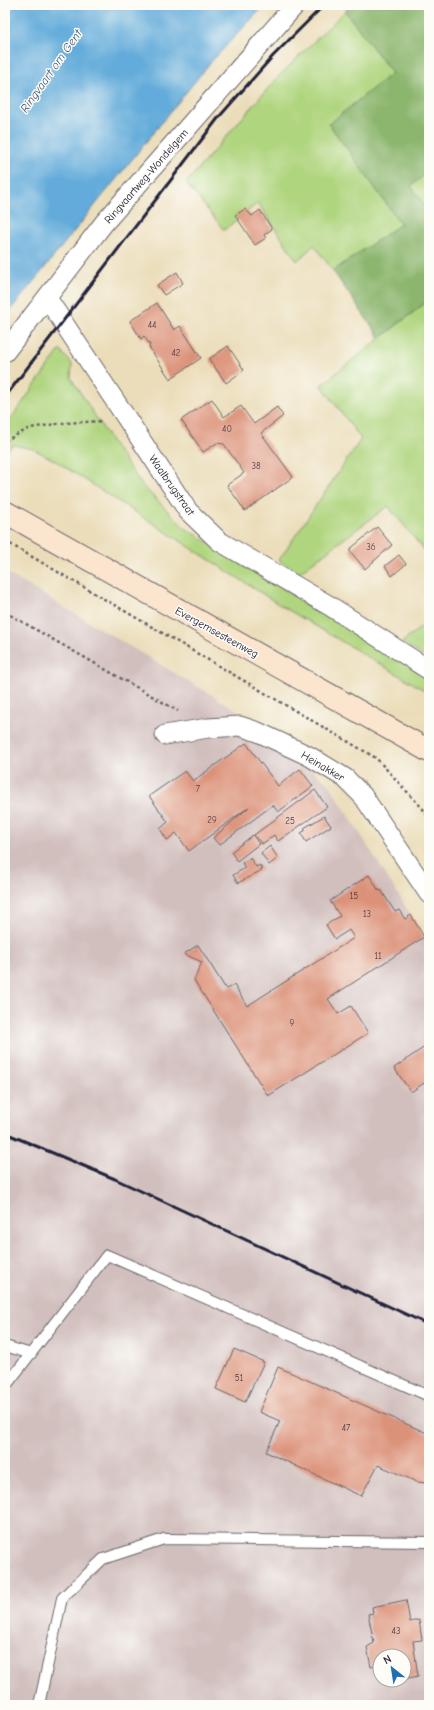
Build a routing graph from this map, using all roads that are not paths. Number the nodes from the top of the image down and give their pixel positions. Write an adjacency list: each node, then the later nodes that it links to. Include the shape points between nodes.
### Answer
1 (295, 5): 2 (street, Ringvaartweg-Wondelgem, via 104,224)
2 (47, 298): 3 (street, Ringvaartweg-Wondelgem); 5 (street, Waalbrugstraat, via 188,511 219,540 330,606)
3 (5, 352)
4 (5, 512): 7 (main road, Evergemsesteenweg)
5 (429, 670)
6 (165, 735): 8 (street, Heinakker, via 240,726 310,756 345,778 363,796)
7 (429, 751)
8 (429, 894)
9 (5, 1346): 10 (lane)
10 (30, 1354): 11 (lane); 12 (lane, via 107,1255)
11 (5, 1387)
12 (429, 1396)
13 (429, 1542): 14 (lane, via 164,1539 103,1559 62,1598)
14 (39, 1705)

